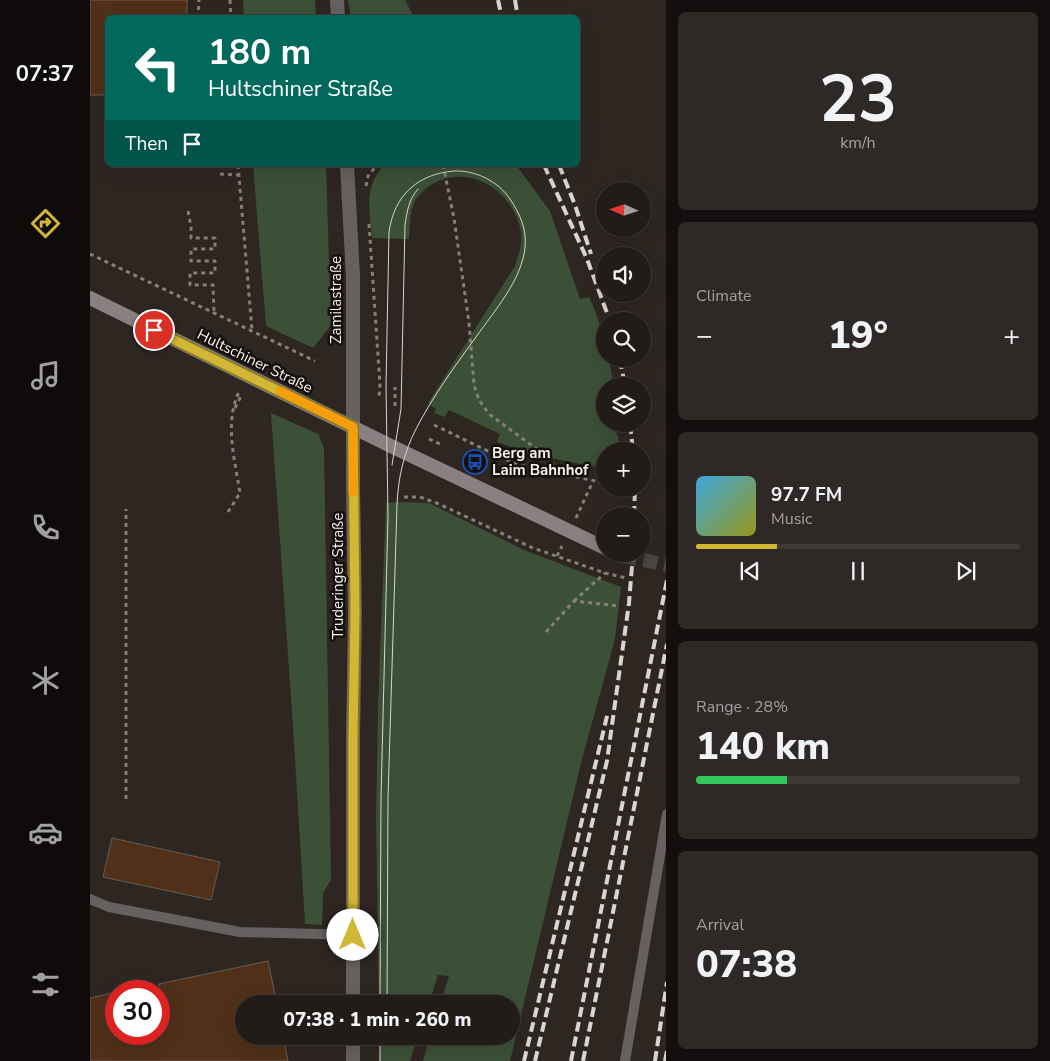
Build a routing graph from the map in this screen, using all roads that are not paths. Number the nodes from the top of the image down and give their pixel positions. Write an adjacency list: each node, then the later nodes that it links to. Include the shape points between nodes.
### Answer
1 (337, 0): 2 (street)
2 (338, 15)
3 (350, 167): 5 (street, Zamilastraße)
4 (90, 298): 5 (main road, Hultschiner Straße)
5 (353, 427): 6 (main road); 9 (street, Truderinger Straße)
6 (596, 544)
7 (666, 814): 13 (lane)
8 (90, 899): 9 (lane, via 109,907 240,932)
9 (353, 935): 10 (street, Truderinger Straße)
10 (353, 995)
11 (353, 1045): 12 (street)
12 (353, 1061)
13 (624, 1061)

